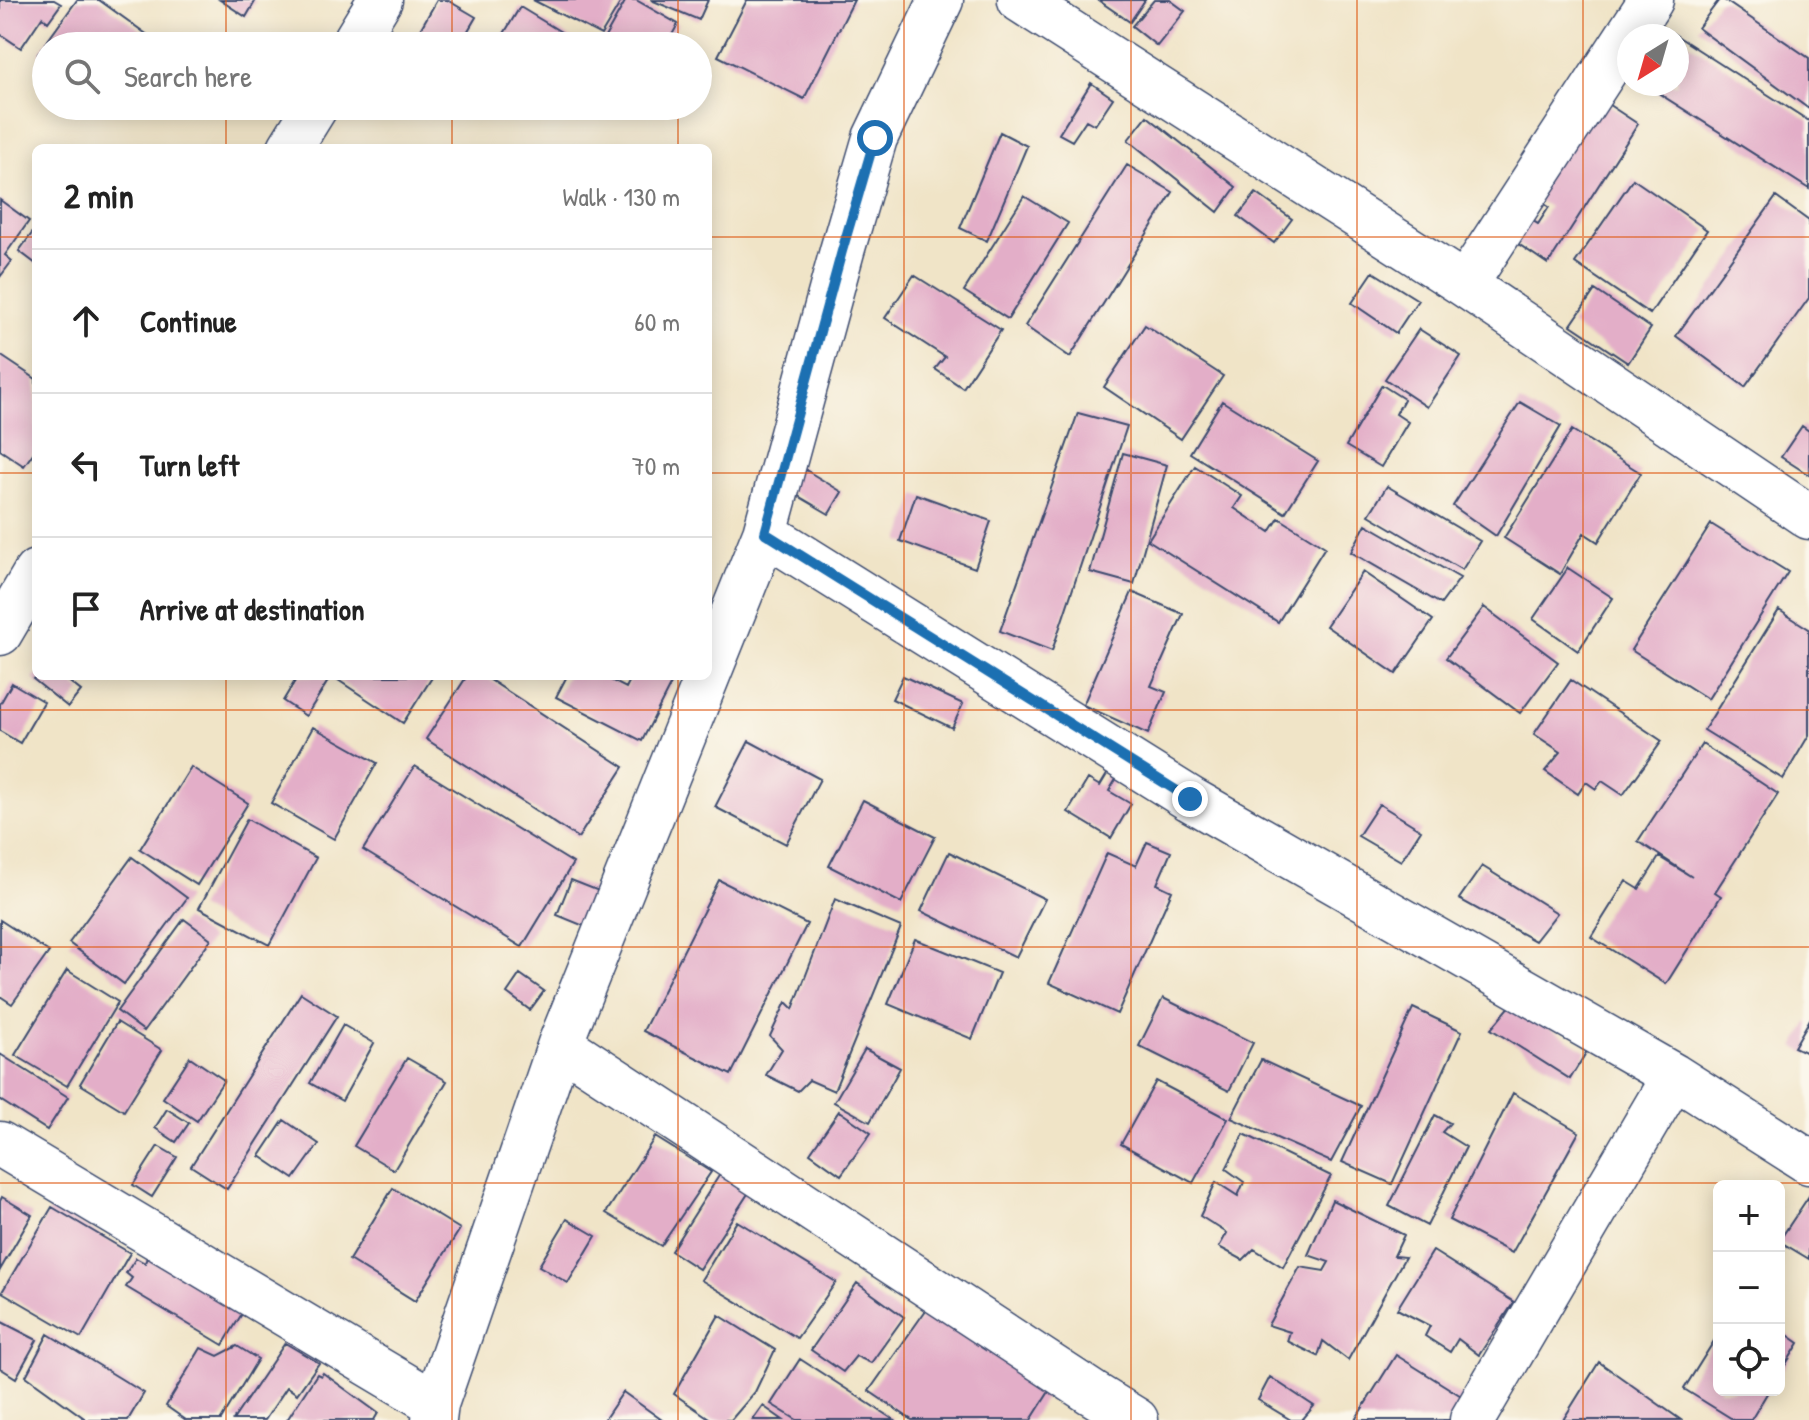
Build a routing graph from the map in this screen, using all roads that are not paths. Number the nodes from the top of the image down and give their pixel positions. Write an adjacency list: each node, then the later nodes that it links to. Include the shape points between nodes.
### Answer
1 (380, 0): 5 (street)
2 (941, 0): 10 (street, via 875,138)
3 (1020, 0): 8 (street)
4 (1651, 0): 8 (street)
5 (361, 32)
6 (307, 120): 7 (street)
7 (292, 144)
8 (1465, 285): 9 (street)
9 (1809, 517)
10 (765, 533): 13 (street); 16 (street, via 1190,799)
11 (32, 579): 12 (street)
12 (0, 633)
13 (712, 665)
14 (706, 680): 15 (street)
15 (560, 1044): 19 (street); 20 (street)
16 (1674, 1076): 18 (street); 22 (street)
17 (0, 1144): 20 (street)
18 (1809, 1162)
19 (1083, 1407): 21 (street)
20 (435, 1412)
21 (1136, 1420)
22 (1472, 1420)

